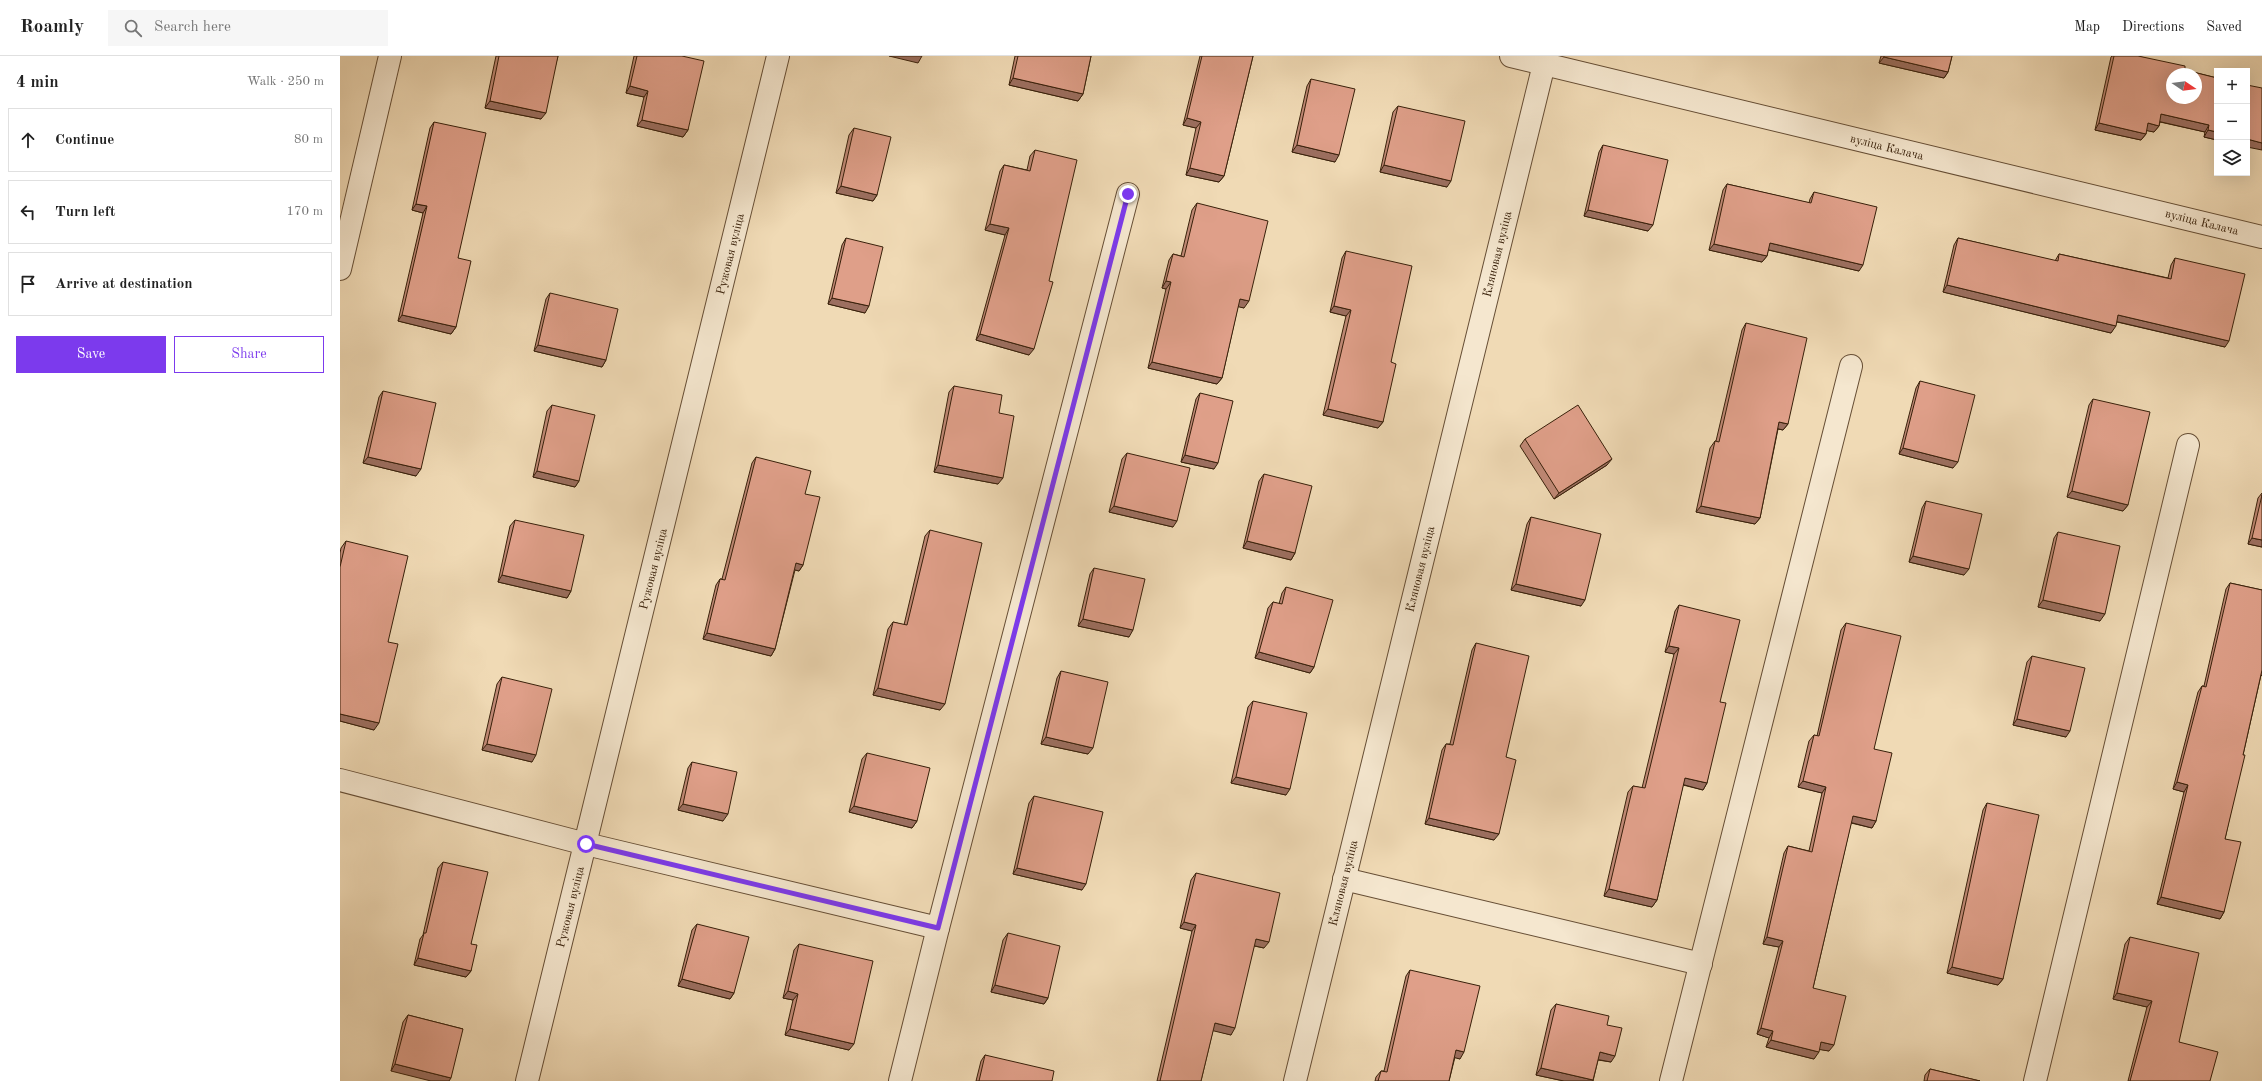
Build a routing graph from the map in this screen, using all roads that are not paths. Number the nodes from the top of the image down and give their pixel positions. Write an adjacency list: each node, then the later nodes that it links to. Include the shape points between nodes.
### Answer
1 (390, 56): 7 (street)
2 (778, 56): 11 (street, Ружовая вуліца)
3 (1511, 56): 4 (street, вуліца Калача)
4 (1545, 60): 6 (street, вуліца Калача); 12 (street, Кляновая вуліца)
5 (1128, 194): 13 (street)
6 (2262, 237)
7 (340, 269)
8 (1851, 366): 14 (street)
9 (2188, 445): 19 (street)
10 (340, 780): 11 (street)
11 (586, 844): 13 (street); 15 (street, Ружовая вуліца)
12 (1344, 879): 14 (street); 17 (street, Кляновая вуліца)
13 (938, 928): 16 (street)
14 (1701, 964): 18 (street)
15 (527, 1081)
16 (900, 1081)
17 (1295, 1081)
18 (1671, 1081)
19 (2035, 1081)

